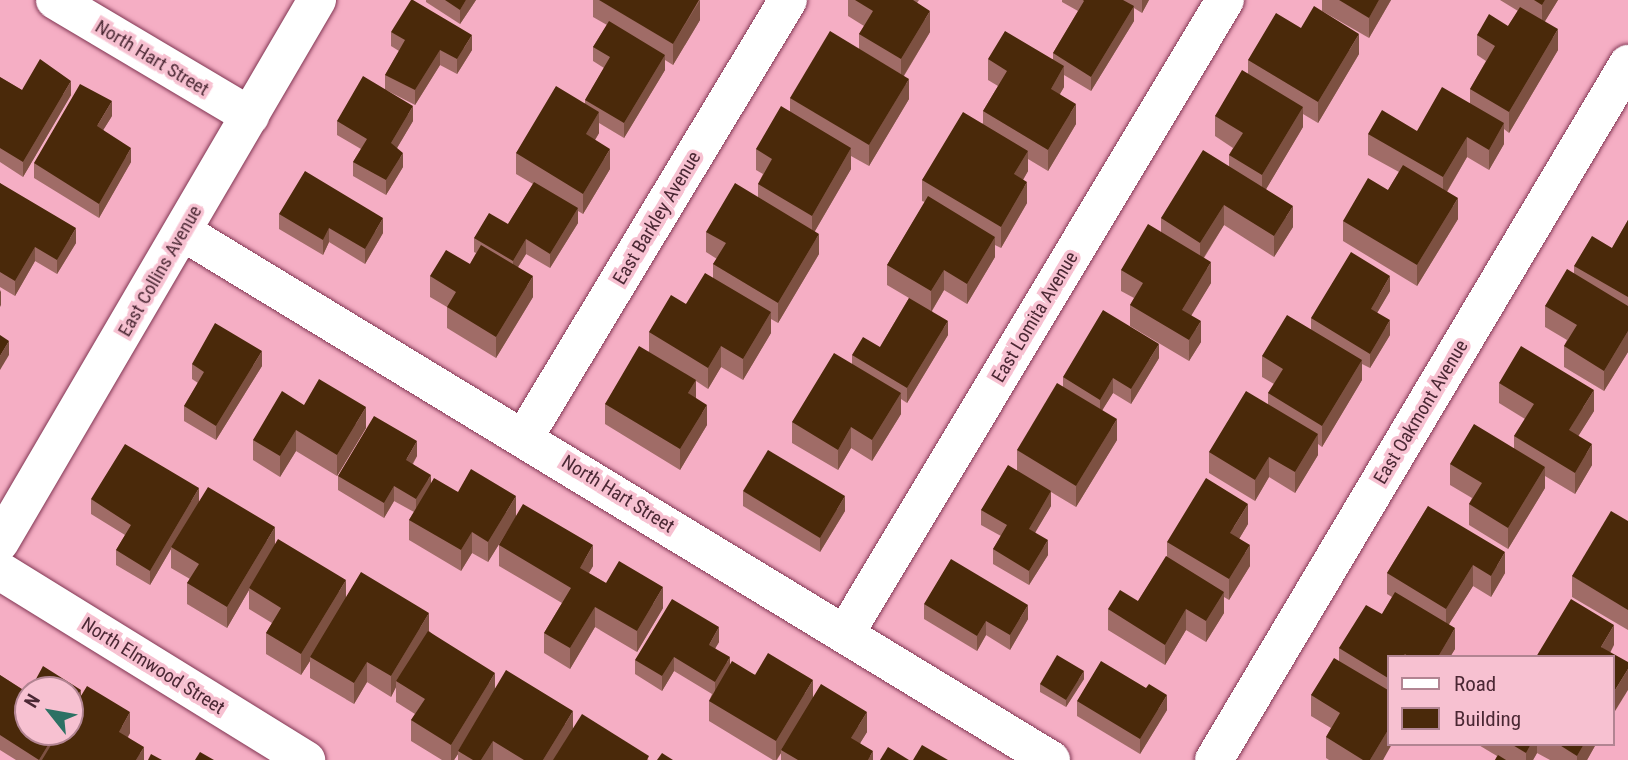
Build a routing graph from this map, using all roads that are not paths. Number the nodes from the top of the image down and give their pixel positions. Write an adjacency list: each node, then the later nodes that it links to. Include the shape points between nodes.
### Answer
1 (55, 0): 6 (street, North Hart Street)
2 (317, 0): 6 (street, East Collins Avenue)
3 (788, 0): 8 (street, East Barkley Avenue)
4 (1225, 0): 11 (street, East Lomita Avenue)
5 (1628, 64): 14 (street, East Oakmont Avenue)
6 (250, 116): 7 (street, East Collins Avenue)
7 (183, 232): 8 (street, North Hart Street); 9 (street, East Collins Avenue)
8 (525, 436): 11 (street, North Hart Street)
9 (0, 542)
10 (0, 571): 12 (street, North Elmwood Street)
11 (845, 634): 13 (street, North Hart Street)
12 (306, 760)
13 (1051, 760)
14 (1214, 760)

